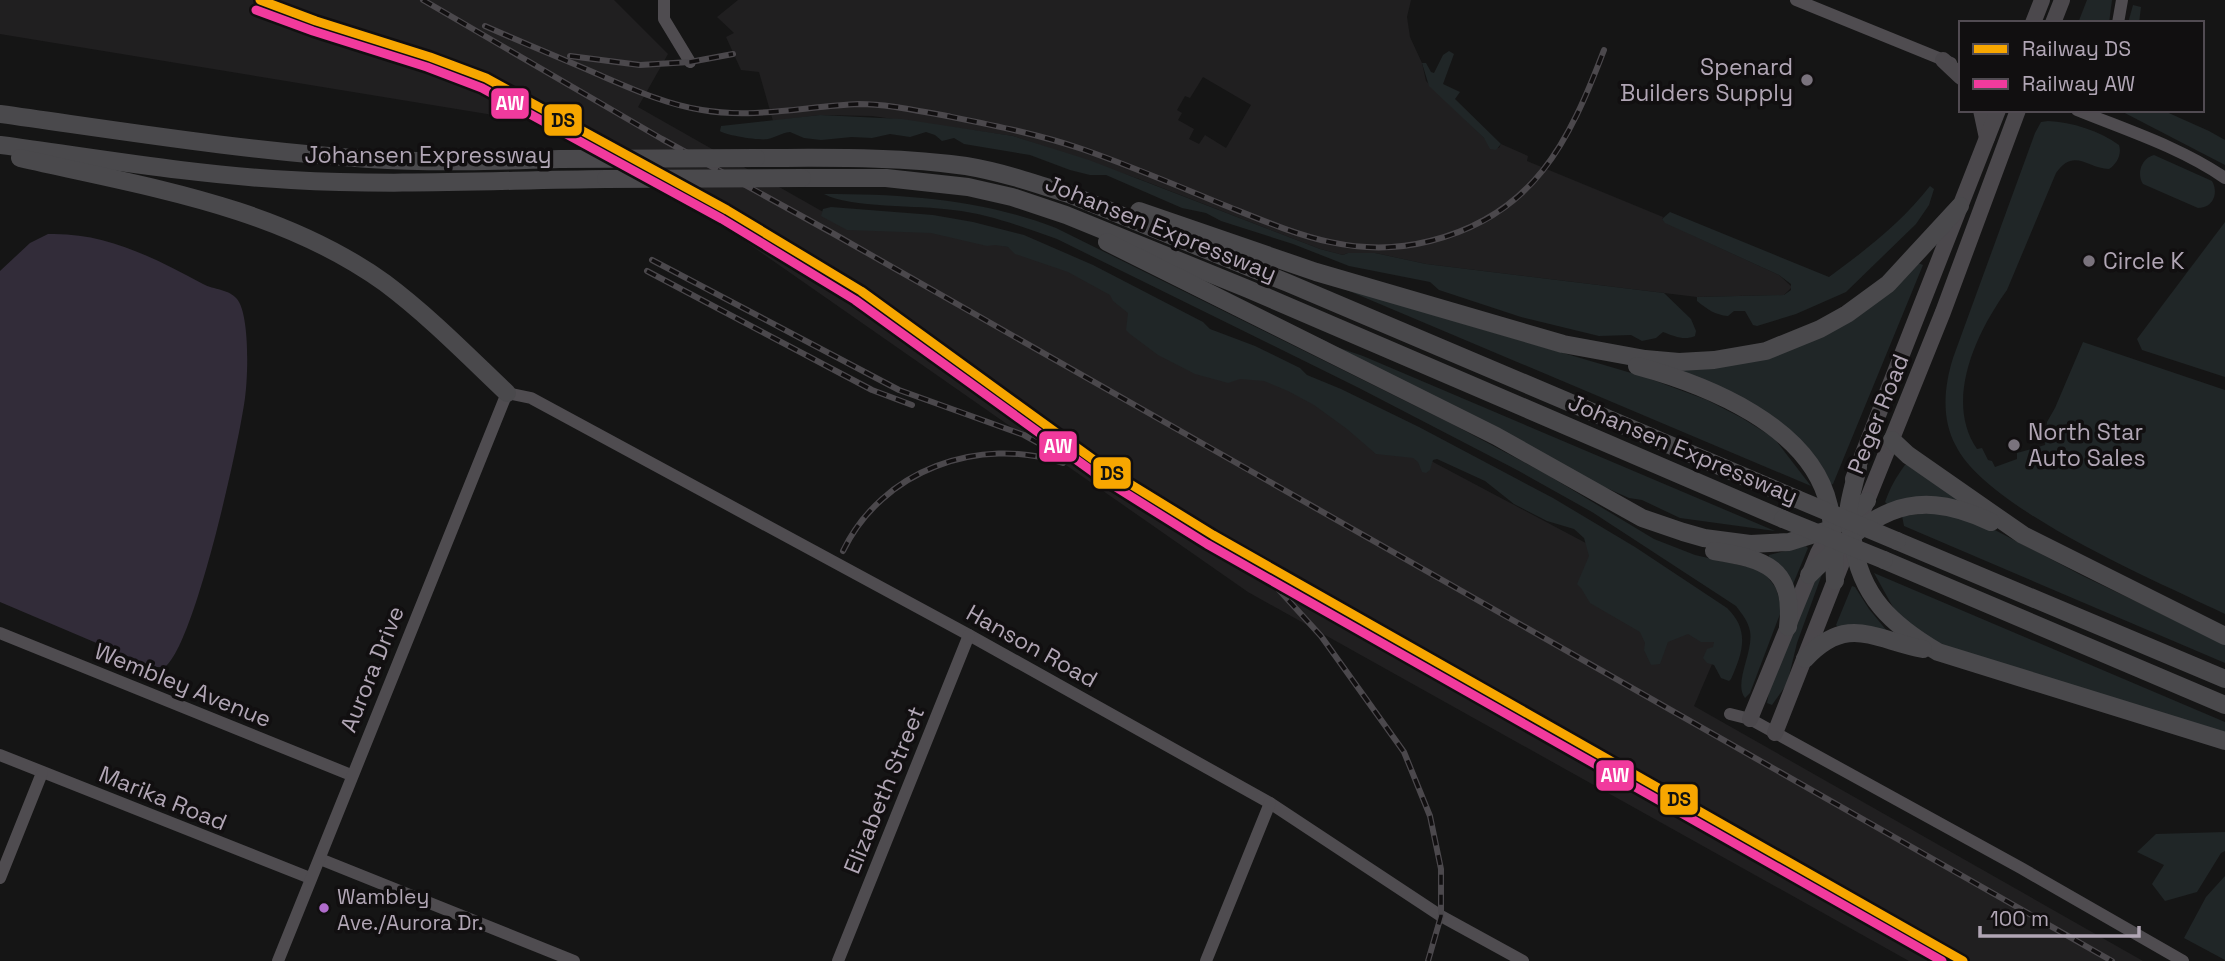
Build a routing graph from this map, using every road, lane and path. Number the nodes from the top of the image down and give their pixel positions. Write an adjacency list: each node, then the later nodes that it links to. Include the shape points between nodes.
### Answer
1 (664, 0): 10 (street, via 664,19)
2 (1796, 0): 9 (street)
3 (2042, 0): 6 (main road)
4 (2062, 0): 7 (main road)
5 (2122, 0): 8 (street)
6 (2033, 21)
7 (2054, 21)
8 (2118, 21)
9 (1943, 60): 11 (main road); 12 (main road)
10 (690, 62)
11 (1959, 64)
12 (1959, 75)
13 (1982, 112): 18 (main road)
14 (1997, 112): 18 (main road, Peger Road)
15 (2017, 112): 27 (main road, Peger Road)
16 (0, 114): 22 (highway, Johansen Expressway, bridge, via 258,149 413,161 855,158 933,162 998,173)
17 (2099, 114): 21 (street)
18 (1987, 138): 24 (main road, Peger Road)
19 (0, 145): 23 (highway, Johansen Expressway, bridge, via 293,180 887,178)
20 (0, 153): 26 (highway, via 215,203 324,246 384,283 427,317)
21 (2225, 178)
22 (1071, 195): 25 (highway, via 1141,211 1315,272); 44 (highway, Johansen Expressway, bridge)
23 (1013, 197): 31 (highway, via 1496,436); 45 (highway, Johansen Expressway, bridge, via 1108,230)
24 (1960, 206): 25 (highway, via 1909,263 1864,302 1820,329 1766,351 1679,362); 28 (main road, Peger Road)
25 (1563, 344): 32 (highway, via 1697,386 1768,423 1810,466 1828,505)
26 (508, 393): 40 (street, Hanson Road, via 531,398); 52 (street, Aurora Drive)
27 (1892, 440): 29 (main road, Peger Road); 33 (highway)
28 (1858, 467): 30 (highway); 32 (main road, Peger Road)
29 (1867, 501): 30 (highway); 34 (main road, Peger Road)
30 (1848, 516): 32 (highway); 34 (highway)
31 (1642, 518): 32 (highway, via 1704,538 1750,544 1789,542); 38 (highway, via 1677,541 1756,559 1773,569 1790,608)
32 (1831, 528): 35 (highway); 36 (main road, Peger Road)
33 (2023, 535): 34 (highway, via 1957,508 1918,505 1885,513); 41 (highway)
34 (1852, 537): 35 (highway); 37 (main road, Peger Road); 42 (highway, via 1860,573 1883,611 1912,637)
35 (1833, 551): 36 (highway); 37 (highway)
36 (1809, 575): 38 (main road, Peger Road)
37 (1835, 582): 43 (main road, Peger Road)
38 (1788, 627): 47 (main road, Peger Road)
39 (0, 633): 52 (street, Wembley Avenue)
40 (969, 635): 53 (street, Hanson Road); 59 (street, Elizabeth Street)
41 (2225, 636)
42 (1938, 652): 43 (highway, via 1846,632 1828,638); 49 (highway)
43 (1805, 659): 48 (main road, Peger Road)
44 (2225, 679)
45 (2225, 705)
46 (1730, 714): 47 (street)
47 (1750, 719): 48 (street)
48 (1775, 733): 62 (street)
49 (2225, 741)
50 (0, 755): 51 (street, Marika Road)
51 (42, 773): 55 (street); 56 (street, Marika Road)
52 (351, 775): 54 (street, Aurora Drive)
53 (1270, 803): 60 (street); 61 (street, Hanson Road, via 1441,916)
54 (320, 859): 56 (street, Aurora Drive); 58 (street)
55 (0, 878)
56 (310, 878): 57 (street, Aurora Drive)
57 (278, 961)
58 (574, 961)
59 (838, 961)
60 (1206, 961)
61 (1523, 961)
62 (2183, 961)

